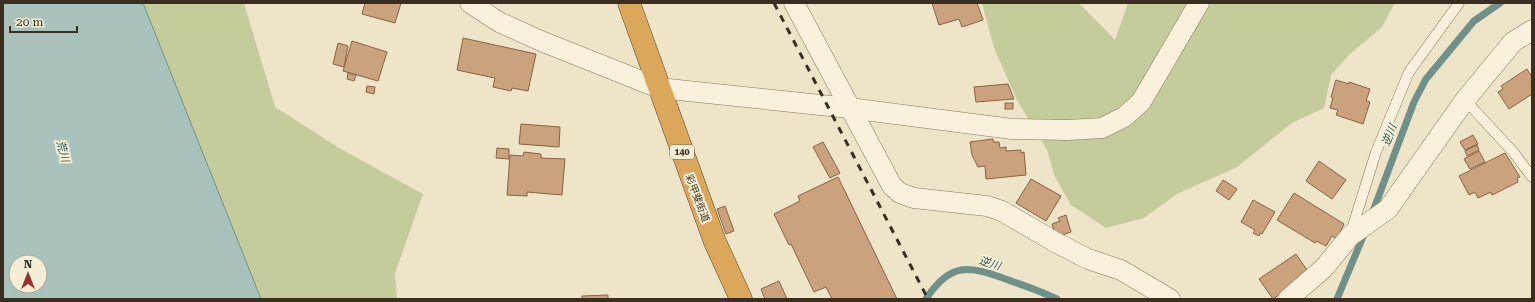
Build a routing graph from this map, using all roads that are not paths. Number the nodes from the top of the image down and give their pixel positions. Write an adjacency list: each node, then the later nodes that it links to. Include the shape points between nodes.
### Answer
1 (470, 3): 7 (street, via 513,29)
2 (629, 3): 7 (highway, 彩甲斐街道 / 140)
3 (794, 3): 9 (street)
4 (1199, 3): 9 (street, via 1140,102 1124,117 1102,128 1012,129)
5 (1460, 3): 11 (lane, via 1410,72 1376,152)
6 (1532, 30): 8 (street, via 1513,42)
7 (659, 88): 9 (street); 12 (highway, 彩甲斐街道 / 140, via 715,242)
8 (1466, 100): 10 (lane); 11 (street, via 1388,209)
9 (849, 108): 13 (street, via 892,186 900,193 914,198 987,206 1002,211 1088,259 1121,270)
10 (1532, 177)
11 (1350, 236): 14 (street, via 1324,268)
12 (741, 299)
13 (1170, 299)
14 (1288, 299)

